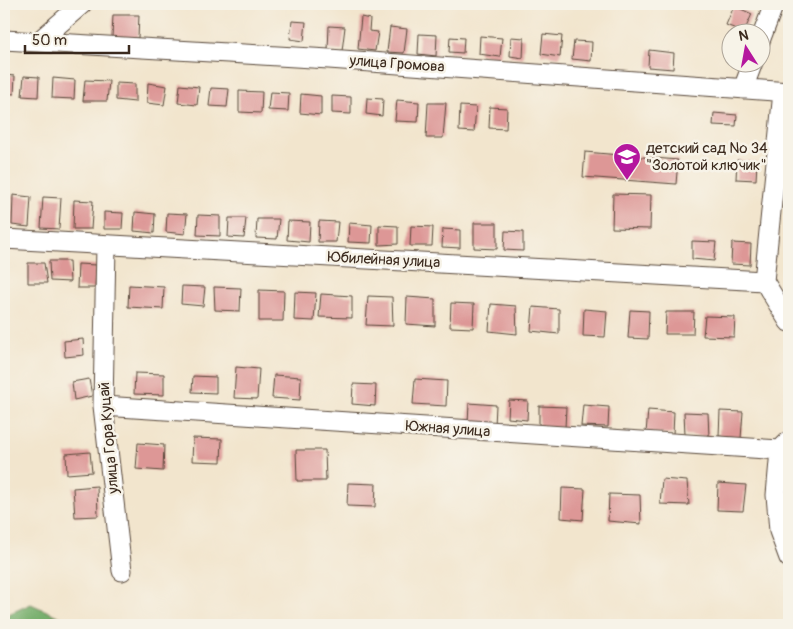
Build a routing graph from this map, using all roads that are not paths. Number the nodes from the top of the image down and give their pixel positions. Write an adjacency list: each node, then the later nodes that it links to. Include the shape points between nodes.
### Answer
1 (82, 4): 5 (street)
2 (774, 4): 3 (street)
3 (767, 22)
4 (4, 40): 5 (street, улица Громова)
5 (38, 42): 7 (street, улица Громова)
6 (749, 72): 7 (street)
7 (743, 89): 8 (street, улица Громова)
8 (786, 92): 11 (street)
9 (4, 240): 10 (street, Юбилейная улица)
10 (106, 245): 11 (street, Юбилейная улица); 13 (street, улица Гора Куцай)
11 (764, 281): 12 (street)
12 (789, 322)
13 (103, 406): 14 (street, Южная улица); 16 (street, улица Гора Куцай)
14 (784, 445): 15 (street, via 776,504 779,531)
15 (789, 558)
16 (122, 571)

